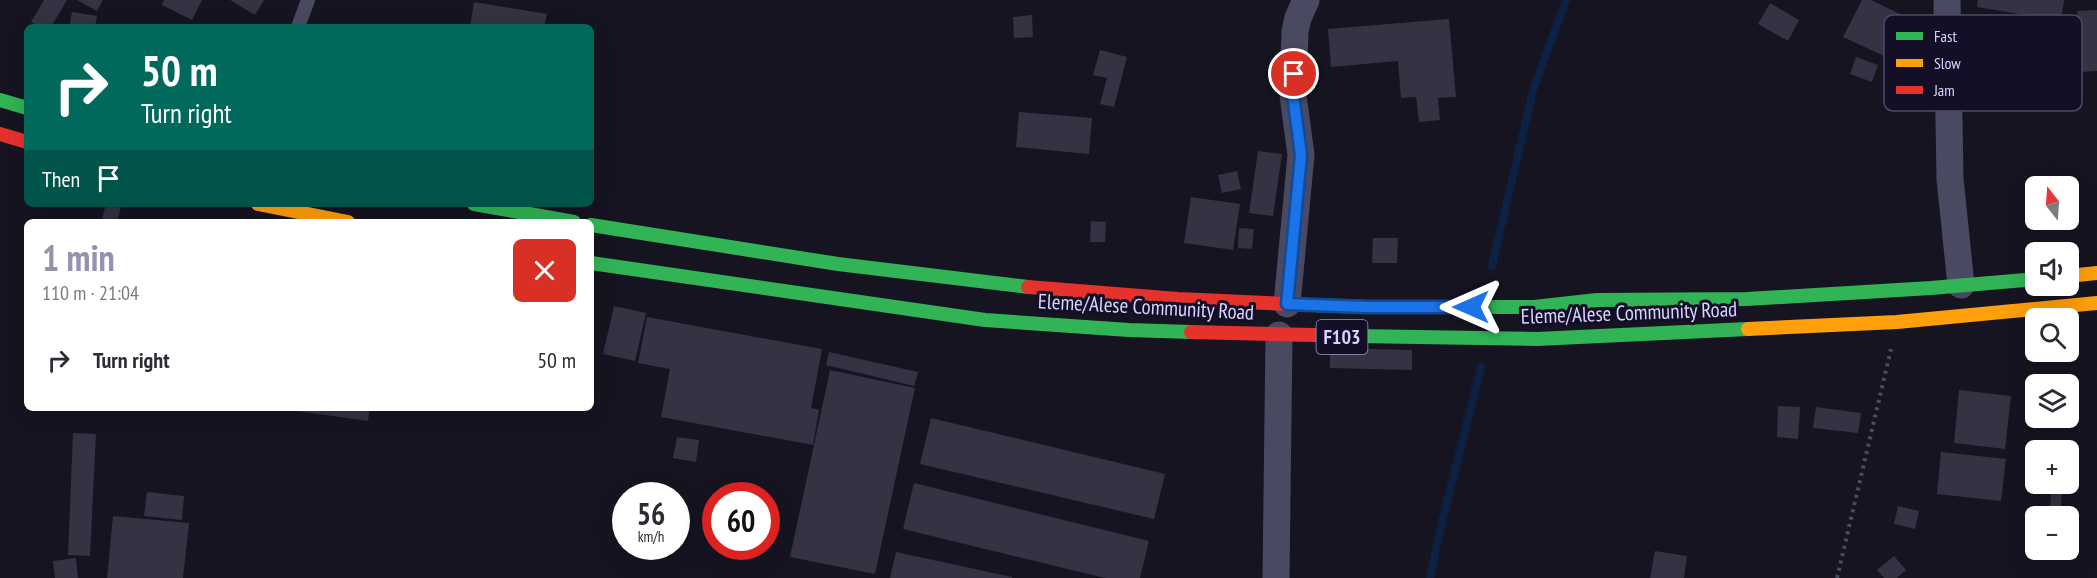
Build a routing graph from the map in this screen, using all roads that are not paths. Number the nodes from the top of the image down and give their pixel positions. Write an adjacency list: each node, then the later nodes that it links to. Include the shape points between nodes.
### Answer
1 (308, 0): 5 (lane)
2 (1306, 0): 22 (street, via 1295,31 1293,95 1301,155)
3 (1947, 0): 4 (street)
4 (1947, 15)
5 (299, 24)
6 (0, 100): 7 (main road)
7 (24, 107)
8 (1949, 111): 20 (street, via 1950,179)
9 (0, 134): 10 (main road)
10 (24, 141)
11 (273, 207): 13 (main road)
12 (491, 207): 14 (main road)
13 (333, 219)
14 (557, 219)
15 (594, 225): 22 (main road, Eleme/Alese Community Road / F103, via 1000,285)
16 (594, 263): 23 (main road, Eleme/Alese Community Road / F103, via 985,320)
17 (2097, 273): 18 (main road)
18 (2079, 275)
19 (2025, 280): 20 (main road, Eleme/Alese Community Road / F103)
20 (1961, 285): 22 (main road, Eleme/Alese Community Road / F103, via 1747,299 1597,300 1534,307)
21 (2097, 303): 23 (main road, Eleme/Alese Community Road / F103, via 1897,322 1537,339)
22 (1287, 304)
23 (1279, 335): 24 (street)
24 (1276, 578)

